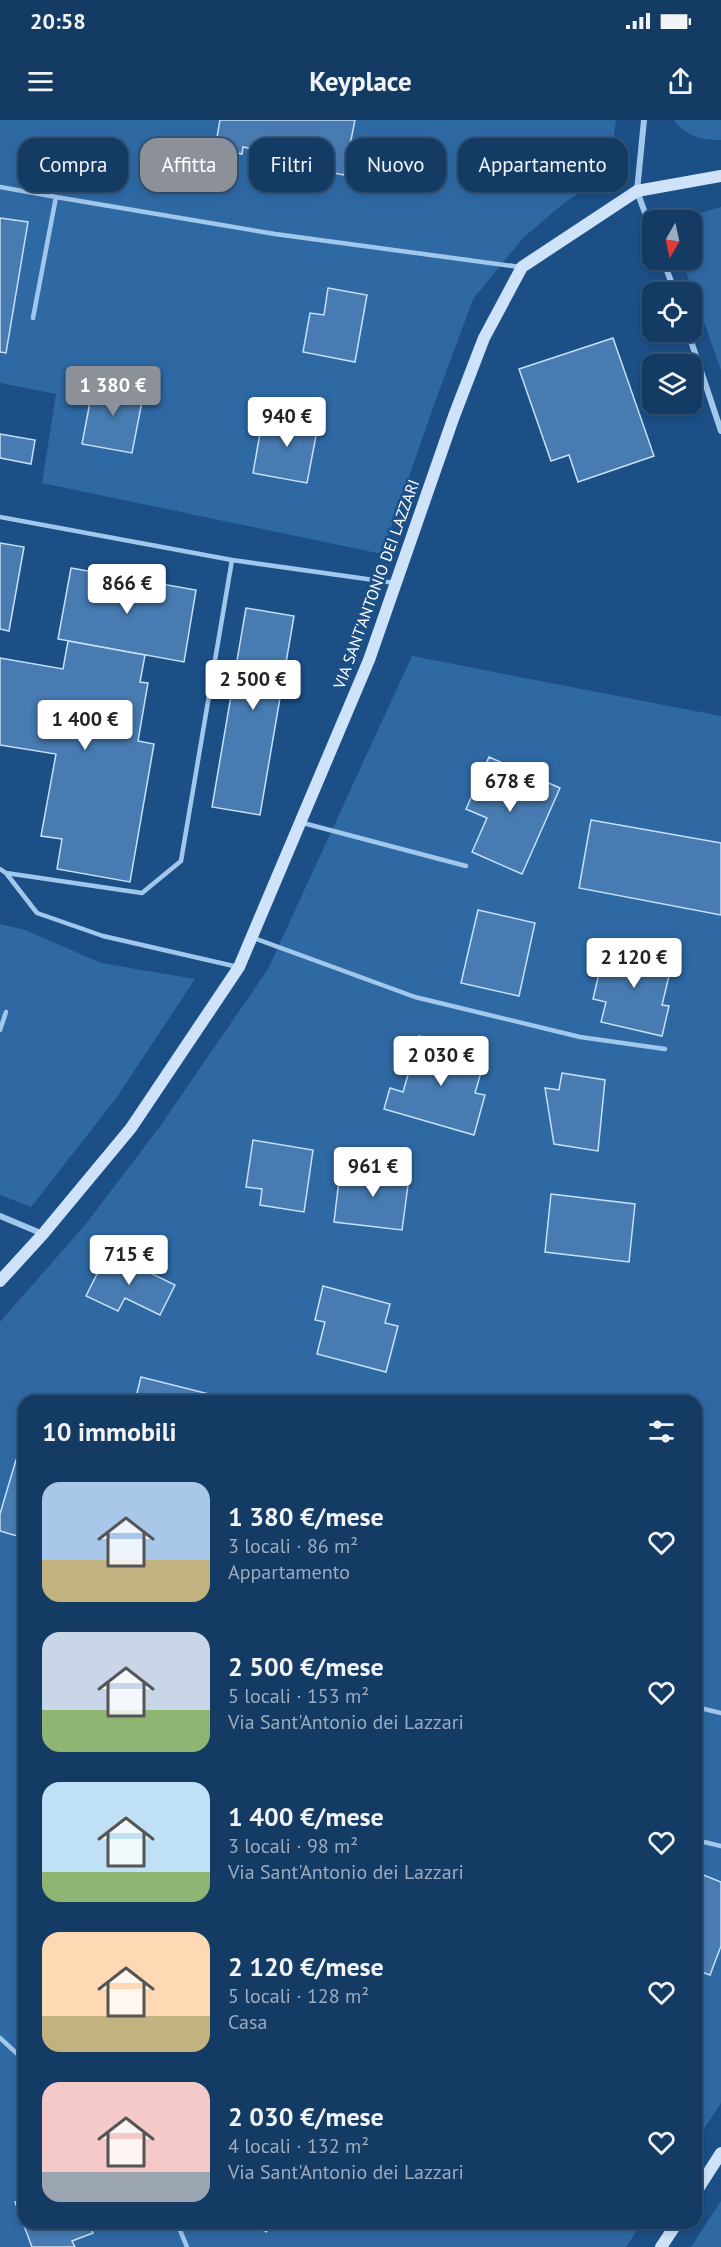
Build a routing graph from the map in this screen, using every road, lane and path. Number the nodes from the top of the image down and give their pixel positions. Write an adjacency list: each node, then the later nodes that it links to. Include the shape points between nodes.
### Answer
1 (644, 120): 4 (street)
2 (721, 176): 4 (street, VIA SANT'ANTONIO DEI LAZZARI)
3 (0, 187): 5 (lane)
4 (637, 191): 6 (street); 7 (street, VIA SANT'ANTONIO DEI LAZZARI)
5 (56, 197): 7 (lane, via 275,234); 8 (lane)
6 (644, 210)
7 (522, 267): 13 (street, VIA SANT'ANTONIO DEI LAZZARI, via 484,338)
8 (33, 318)
9 (691, 342): 10 (street)
10 (721, 431)
11 (0, 517): 12 (lane)
12 (232, 560): 13 (lane); 17 (lane, via 181,861 142,893)
13 (395, 584): 14 (street, VIA SANT'ANTONIO DEI LAZZARI, via 369,660)
14 (300, 823): 15 (lane); 18 (street, VIA SANT'ANTONIO DEI LAZZARI)
15 (466, 866)
16 (0, 869): 17 (lane)
17 (6, 873): 19 (lane, via 37,913 103,936)
18 (252, 937): 19 (street, VIA SANT'ANTONIO DEI LAZZARI); 22 (lane, via 415,998 580,1037)
19 (239, 967): 24 (street, VIA SANT'ANTONIO DEI LAZZARI, via 131,1128)
20 (6, 1012): 21 (lane)
21 (0, 1030)
22 (665, 1049)
23 (0, 1216): 24 (street)
24 (43, 1234): 25 (street, VIA SANT'ANTONIO DEI LAZZARI)
25 (0, 1281)
26 (702, 1708): 27 (lane)
27 (721, 1713)
28 (702, 1841): 29 (lane)
29 (721, 1846)
30 (0, 2037): 31 (lane)
31 (18, 2054)
32 (721, 2153): 34 (street)
33 (702, 2170): 34 (lane)
34 (708, 2173): 35 (street)
35 (702, 2182)
36 (180, 2229): 38 (lane)
37 (673, 2229): 39 (street)
38 (187, 2247)
39 (662, 2247)

